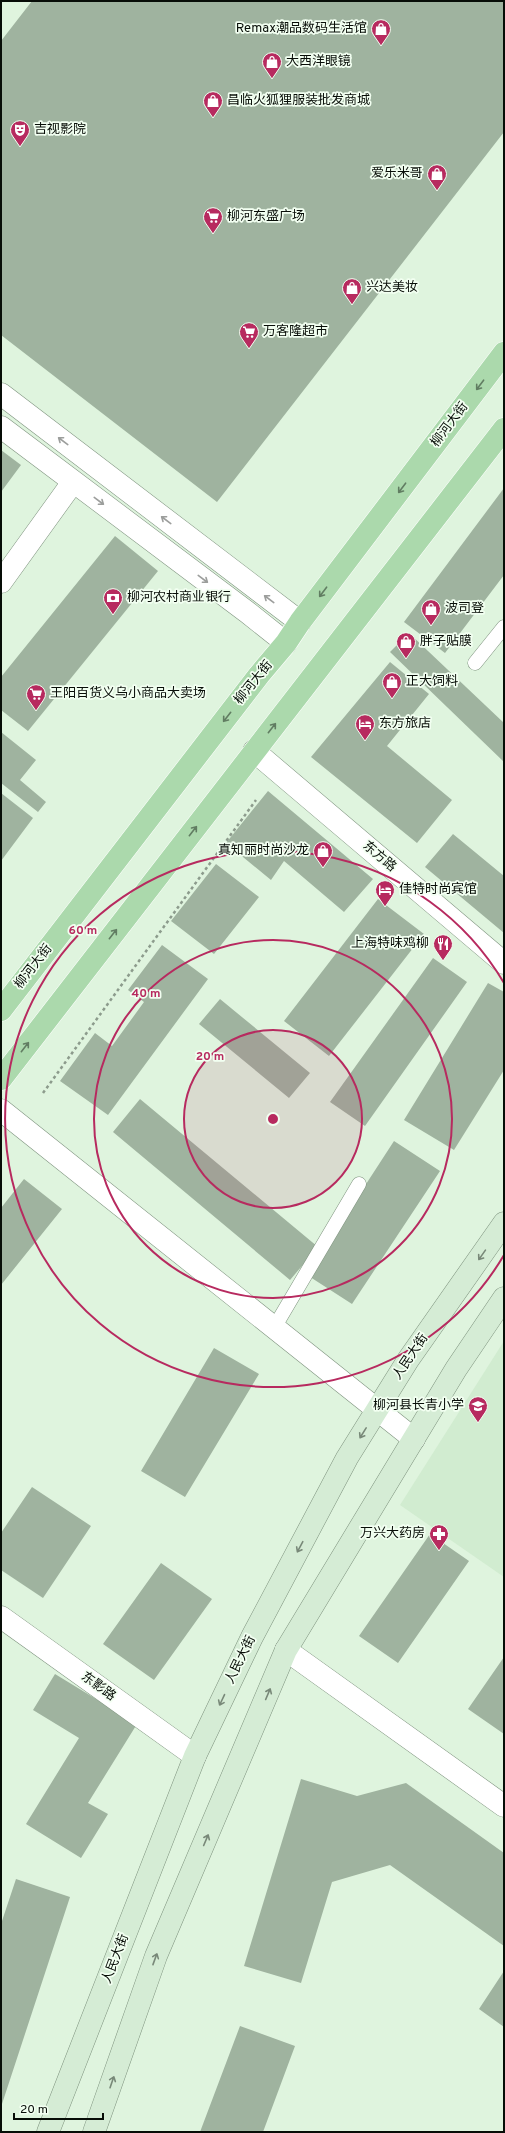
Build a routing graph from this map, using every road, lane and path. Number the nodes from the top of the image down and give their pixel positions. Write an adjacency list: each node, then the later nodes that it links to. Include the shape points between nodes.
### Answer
1 (504, 353): 7 (main road, 柳河大街, one-way to 7)
2 (1, 394): 7 (street, one-way to 2)
3 (1, 427): 5 (street)
4 (503, 433): 11 (main road, one-way to 4)
5 (73, 482): 6 (street); 9 (street, one-way to 9)
6 (1, 582)
7 (300, 622): 9 (main road, 柳河大街)
8 (504, 627): 10 (lane)
9 (286, 644): 14 (main road, 柳河大街, one-way to 14, via 259,675)
10 (475, 663)
11 (254, 752): 13 (street, 东方路); 15 (main road, one-way to 11)
12 (256, 800): 16 (path)
13 (504, 962)
14 (1, 1010)
15 (1, 1078)
16 (43, 1093)
17 (1, 1110): 21 (street)
18 (359, 1184): 21 (lane)
19 (502, 1230): 22 (street, 人民大街, one-way to 22, via 408,1360)
20 (504, 1298): 23 (street, via 456,1369)
21 (274, 1328): 22 (street)
22 (377, 1411): 23 (street); 26 (street, 人民大街, one-way to 26, via 347,1458 252,1637)
23 (414, 1439): 25 (street)
24 (1, 1617): 26 (street, 东影路)
25 (286, 1650): 27 (street); 29 (street, one-way to 25, via 156,1956)
26 (195, 1756): 28 (street, 人民大街)
27 (504, 1806)
28 (48, 2132)
29 (94, 2132)

